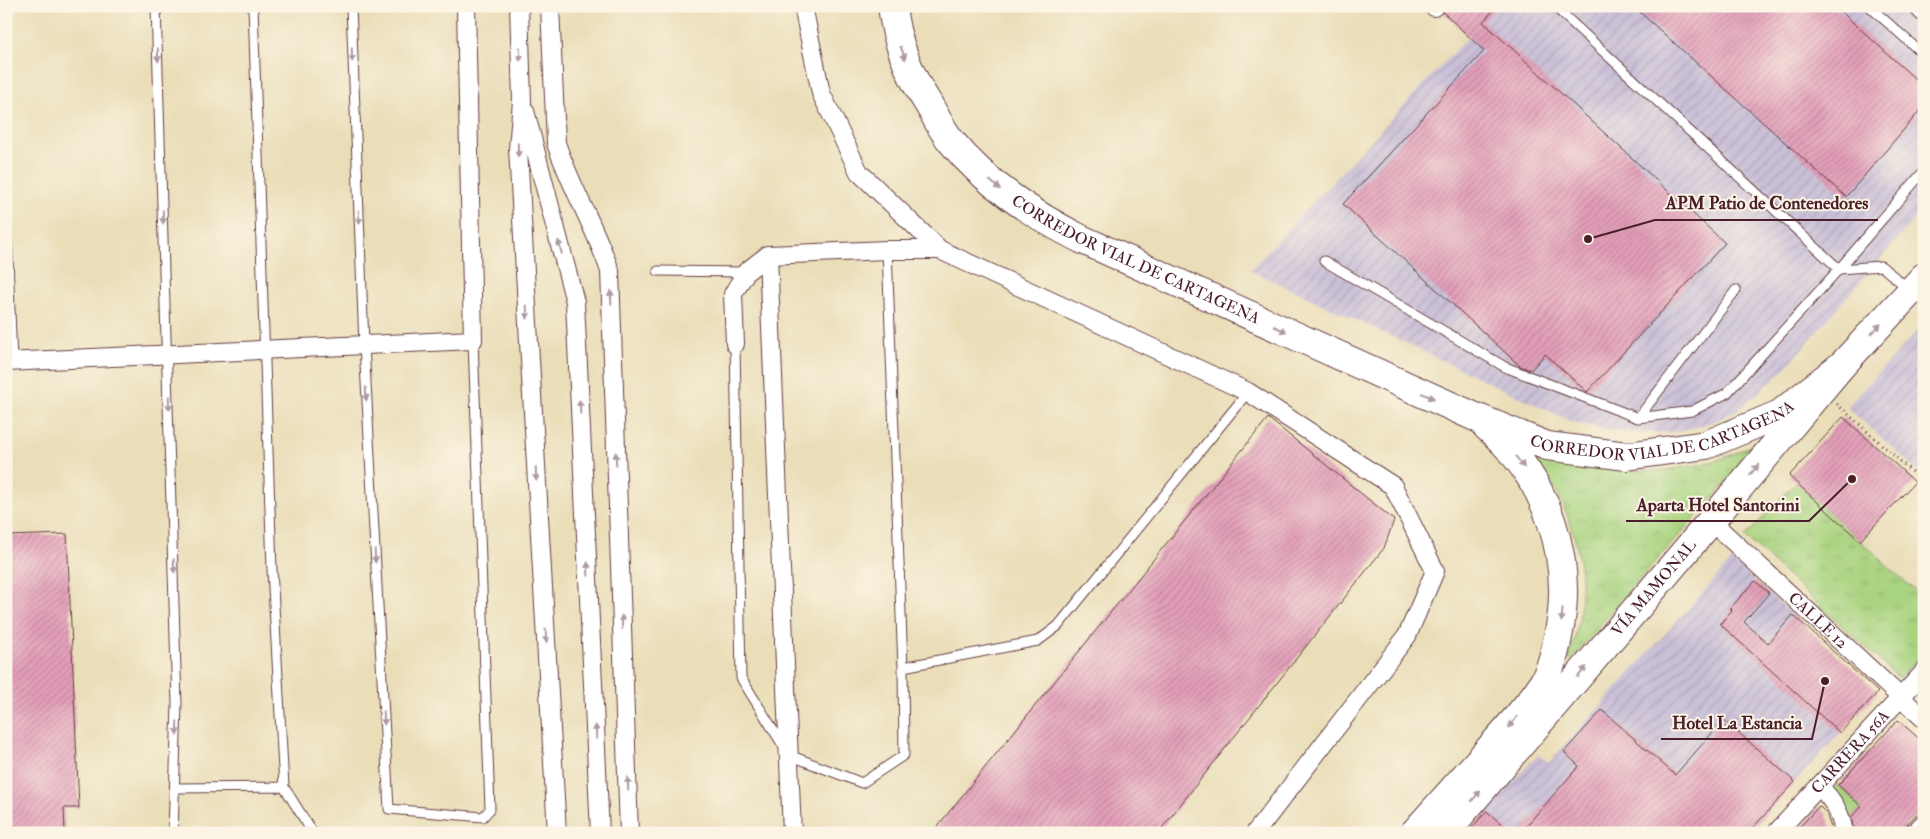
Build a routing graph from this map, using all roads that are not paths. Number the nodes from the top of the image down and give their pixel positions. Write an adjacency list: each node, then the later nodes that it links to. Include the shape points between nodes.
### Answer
1 (156, 6): 30 (lane, one-way to 30)
2 (252, 6): 29 (lane)
3 (351, 6): 28 (lane, one-way to 28)
4 (466, 6): 26 (street)
5 (519, 6): 14 (street, one-way to 14)
6 (550, 6): 50 (street, one-way to 6, via 610,271 556,143)
7 (803, 6): 18 (street, via 821,93 859,172)
8 (892, 6): 34 (main road, CORREDOR VIAL DE CARTAGENA, one-way to 34, via 903,53 917,87 950,140 1005,193 1041,218 1081,239)
9 (1554, 6): 21 (lane)
10 (1869, 6): 13 (lane)
11 (1917, 6): 12 (street)
12 (1924, 13)
13 (1924, 55)
14 (522, 101): 48 (street, one-way to 48, via 518,149); 49 (street, one-way to 14, via 575,302)
15 (1924, 172): 21 (lane)
16 (6, 206): 31 (lane)
17 (887, 250): 18 (street); 19 (street); 37 (lane)
18 (940, 250): 33 (street)
19 (768, 255): 23 (street); 41 (street)
20 (1324, 261): 35 (lane, via 1505,367)
21 (1839, 269): 24 (lane, via 1881,266); 35 (lane, via 1727,393 1692,410)
22 (658, 270): 23 (lane)
23 (746, 272): 27 (street, via 733,294)
24 (1917, 284): 32 (main road, VÍA MAMONAL, one-way to 24)
25 (1736, 290): 35 (lane)
26 (473, 340): 28 (street); 28 (lane, one-way to 26, via 389,809 484,817 490,809)
27 (735, 344): 41 (lane, via 741,678)
28 (364, 345): 29 (street)
29 (266, 350): 30 (street); 43 (lane, via 272,569)
30 (168, 354): 31 (street); 44 (lane, one-way to 44, via 177,704)
31 (9, 362)
32 (1842, 365): 34 (main road, CORREDOR VIAL DE CARTAGENA, via 1780,414 1706,445 1636,455 1547,446); 36 (main road, VÍA MAMONAL, one-way to 32)
33 (1248, 392): 37 (lane, via 1058,626 1038,641); 52 (street, via 1393,486 1435,571 1407,636)
34 (1473, 416): 53 (main road, CORREDOR VIAL DE CARTAGENA, one-way to 53, via 1499,437 1539,490 1561,553 1564,586 1562,620 1555,652 1543,683 1506,730)
35 (1638, 418)
36 (1711, 521): 39 (street, CALLE 12); 54 (main road, VÍA MAMONAL, one-way to 36)
37 (902, 667): 41 (lane, via 904,755 862,782)
38 (1924, 672): 39 (street, CARRERA 56A)
39 (1900, 697): 40 (street, CALLE 12); 42 (street, CARRERA 56A)
40 (1924, 719)
41 (788, 755): 51 (street)
42 (1819, 786): 55 (street, CARRERA 56A); 56 (street, via 1841,815)
43 (284, 787): 44 (lane); 47 (lane)
44 (175, 788): 46 (lane)
45 (1924, 823): 57 (street)
46 (173, 833)
47 (313, 833)
48 (557, 833)
49 (600, 833)
50 (629, 833)
51 (792, 833)
52 (1255, 833)
53 (1414, 833)
54 (1444, 833)
55 (1776, 833)
56 (1844, 833)
57 (1914, 833)

